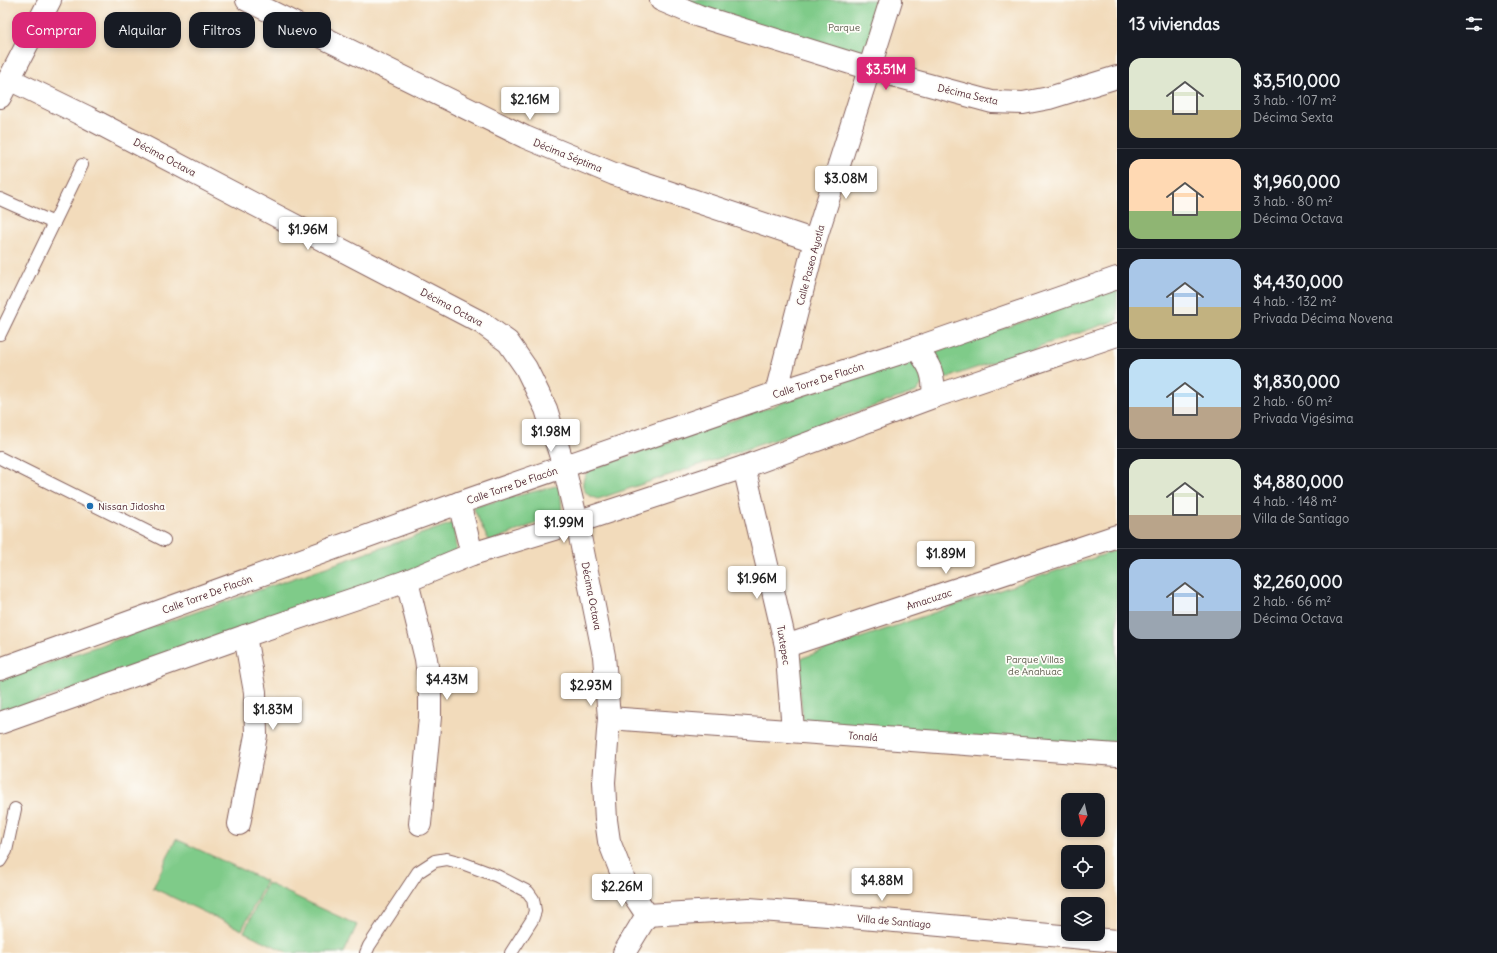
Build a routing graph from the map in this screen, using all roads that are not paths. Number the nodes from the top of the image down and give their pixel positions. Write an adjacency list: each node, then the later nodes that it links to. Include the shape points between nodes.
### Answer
1 (50, 0): 7 (main road)
2 (246, 0): 11 (main road, Décima Séptima, via 525,138 614,174)
3 (661, 0): 5 (main road, Décima Sexta, via 699,16)
4 (891, 0): 5 (main road, Calle Paseo Ayotla)
5 (870, 69): 6 (main road, Décima Sexta, via 992,102 1023,103 1049,98); 11 (main road, Calle Paseo Ayotla)
6 (1117, 77)
7 (4, 88): 19 (main road, Décima Octava, via 87,117 482,322 508,342 526,368 546,409)
8 (82, 165): 10 (lane)
9 (0, 199): 10 (lane)
10 (54, 223): 13 (lane)
11 (815, 241): 16 (main road, Calle Paseo Ayotla)
12 (1117, 278): 15 (main road, Calle Torre De Flacón)
13 (0, 334)
14 (1117, 336): 17 (main road)
15 (916, 348): 16 (main road, Calle Torre De Flacón); 17 (main road, via 933,373)
16 (776, 393): 19 (main road, Calle Torre De Flacón)
17 (933, 397): 20 (main road)
18 (0, 458): 24 (lane)
19 (564, 467): 21 (main road, Calle Torre De Flacón); 22 (main road, Décima Octava)
20 (744, 467): 22 (main road); 28 (main road, Tuxtepec)
21 (459, 503): 25 (main road); 29 (main road, Calle Torre De Flacón)
22 (577, 522): 25 (main road); 30 (main road, Décima Octava, via 604,656)
23 (1117, 536): 28 (main road, Amacuzac)
24 (164, 540)
25 (472, 554): 26 (main road)
26 (407, 581): 27 (main road); 36 (main road, via 426,659 430,690 430,717)
27 (245, 636): 31 (main road); 35 (main road, via 256,692 256,735)
28 (786, 646): 32 (main road, Tuxtepec)
29 (0, 669)
30 (609, 718): 32 (main road, Tonalá); 38 (main road, Décima Octava, via 604,782 609,841 625,882)
31 (0, 723)
32 (793, 730): 33 (main road, Tonalá)
33 (1117, 755)
34 (15, 809): 37 (lane, via 6,851)
35 (239, 824)
36 (420, 824)
37 (0, 861)
38 (647, 915): 39 (main road, Villa de Santiago, via 749,909); 42 (main road)
39 (1117, 941)
40 (366, 953): 41 (lane, via 418,872 434,861 446,859 497,876 528,892 533,899 534,916)
41 (511, 953)
42 (624, 953)

